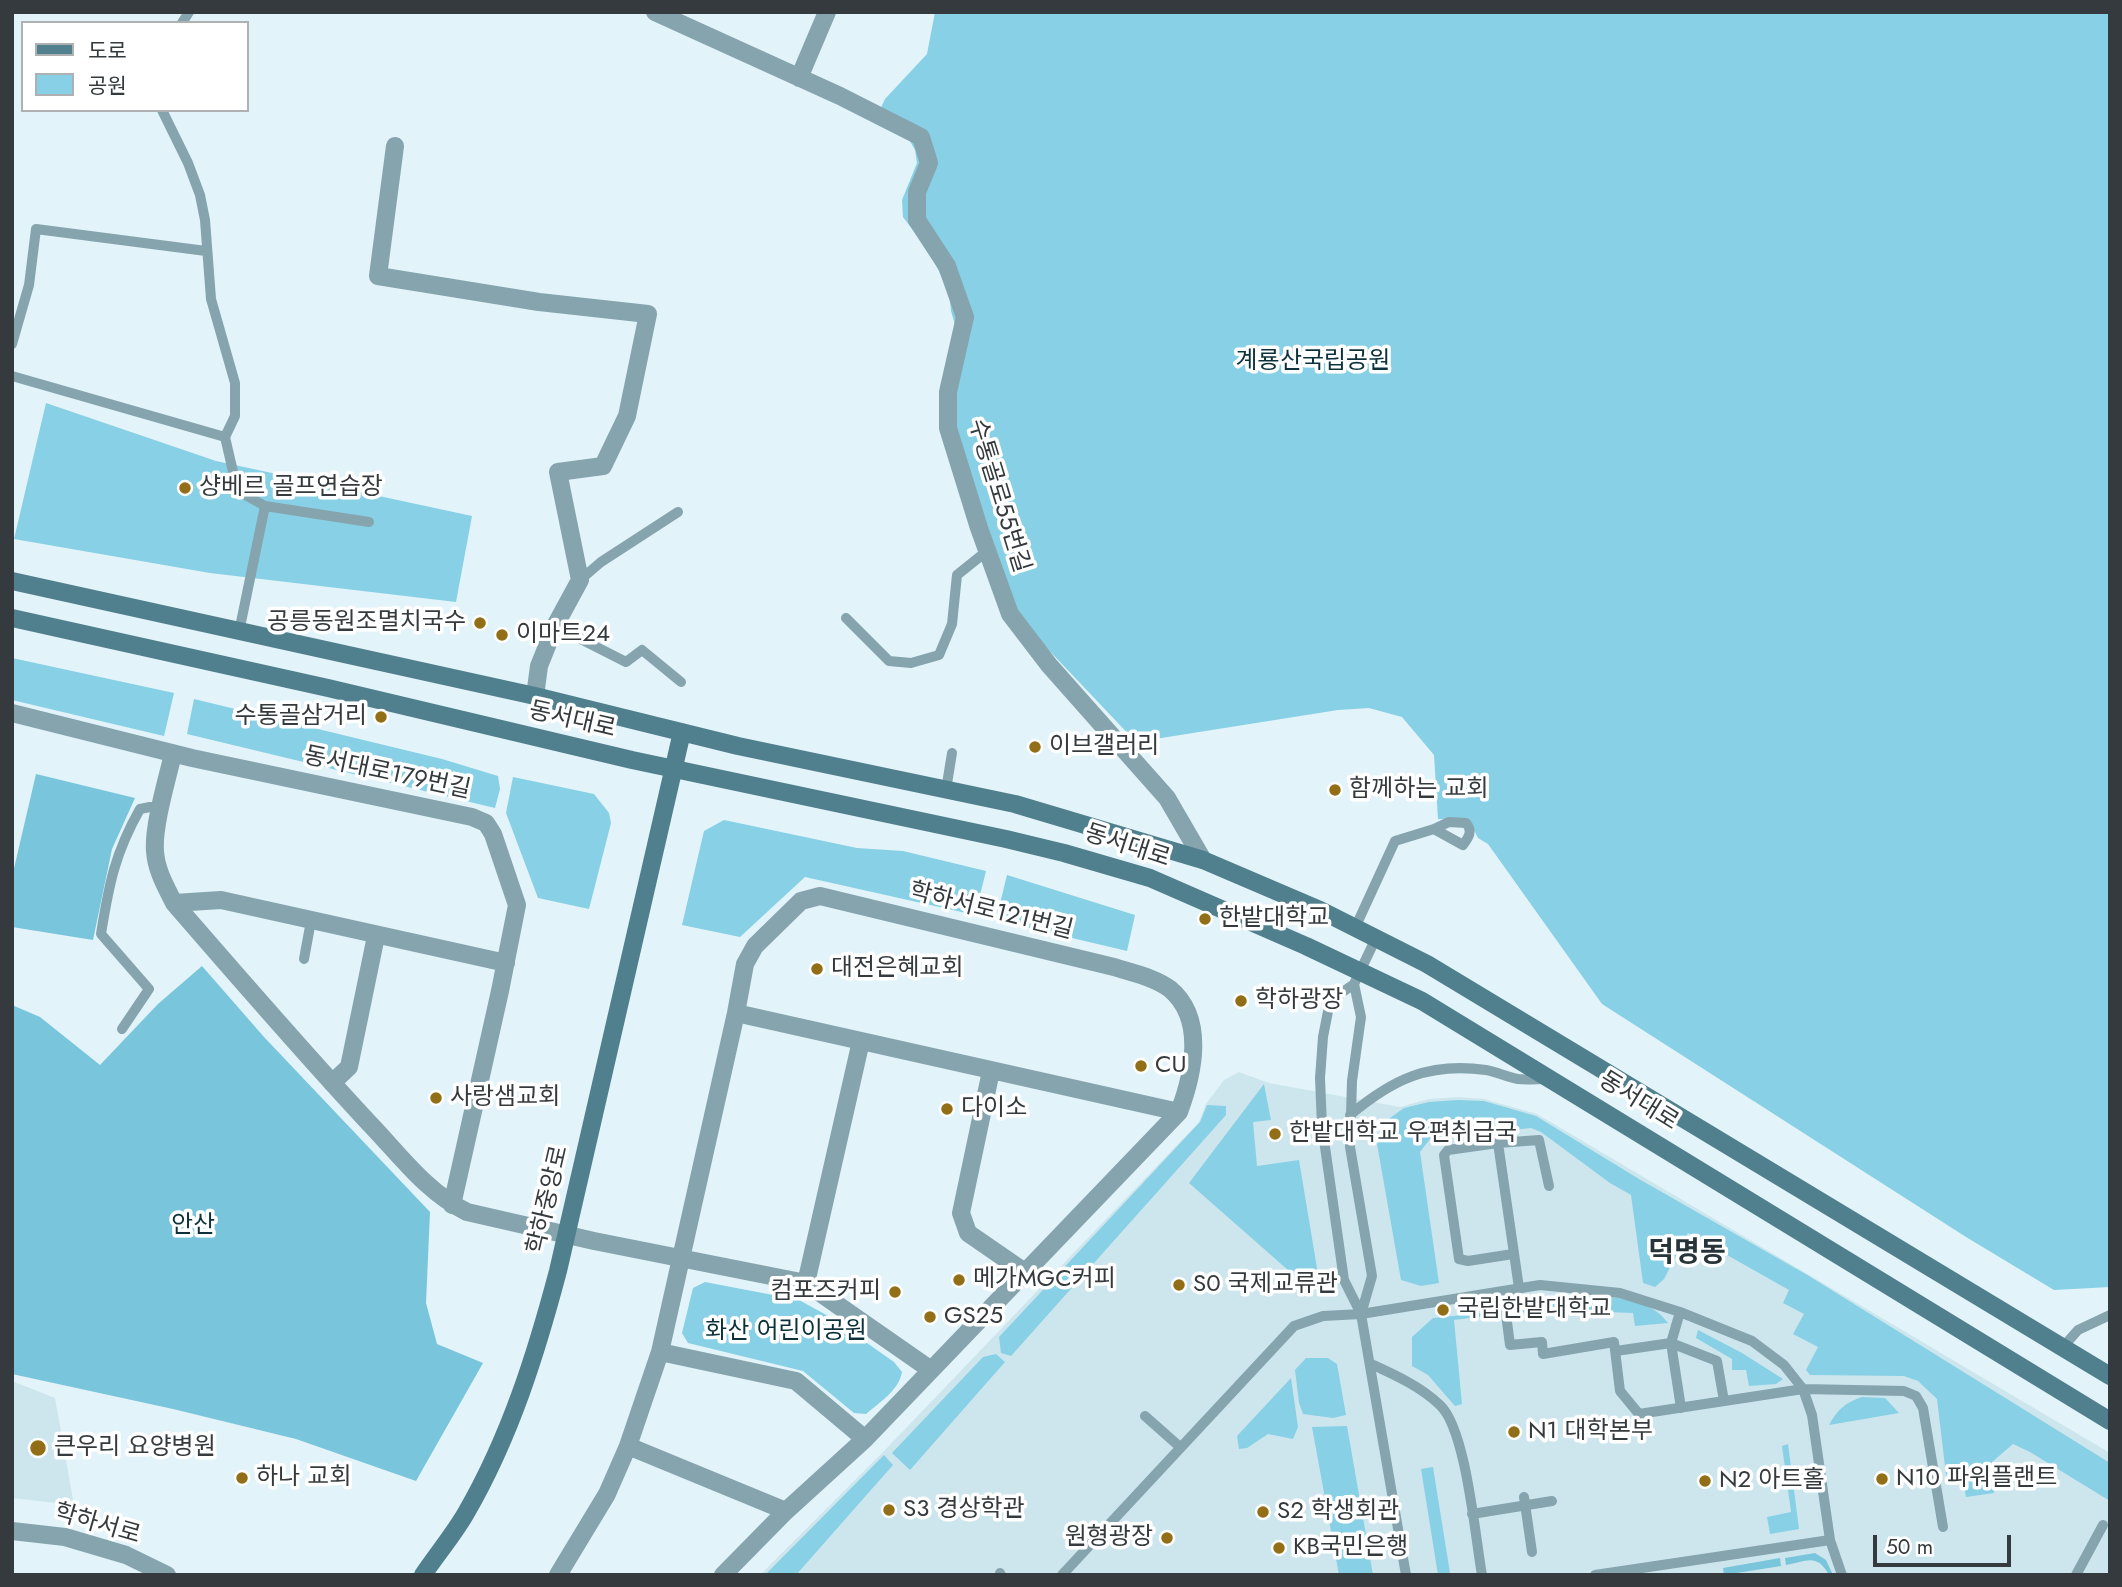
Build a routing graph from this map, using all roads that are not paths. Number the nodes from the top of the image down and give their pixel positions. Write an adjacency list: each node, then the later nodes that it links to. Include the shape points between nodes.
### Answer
1 (655, 12): 3 (street, 수통골로55번길)
2 (827, 12): 4 (street)
3 (685, 20): 4 (street, 수통골로55번길)
4 (799, 78): 14 (street, 수통골로55번길, via 921,137 929,163 917,192 917,220 947,266 965,317 948,392 948,428)
5 (163, 112): 7 (lane, via 200,195)
6 (395, 146): 15 (street, via 378,276 648,314 628,416 603,466 558,472)
7 (206, 251): 8 (lane, via 36,229 29,285); 10 (lane, via 211,299 235,383 235,415)
8 (12, 344)
9 (12, 376): 10 (lane)
10 (225, 437): 11 (lane, via 234,476 247,496)
11 (265, 506): 13 (lane); 20 (lane)
12 (678, 512): 15 (lane)
13 (369, 522)
14 (987, 551): 18 (lane, via 957,575 952,624 939,655 911,663 889,661); 31 (street, 수통골로55번길, via 1010,614 1167,798)
15 (580, 580): 19 (street)
16 (12, 581): 20 (street, 동서대로)
17 (12, 618): 27 (street, 동서대로)
18 (846, 618)
19 (555, 626): 21 (lane, via 626,662 642,650); 22 (street, via 539,666)
20 (239, 632): 22 (street, 동서대로)
21 (681, 682)
22 (534, 696): 24 (street, 동서대로)
23 (12, 713): 26 (street, 동서대로179번길)
24 (681, 732): 27 (street, 학하중앙로); 28 (street, 동서대로)
25 (952, 753): 28 (lane)
26 (173, 754): 29 (street); 38 (street, 동서대로179번길, via 486,823 517,905)
27 (674, 769): 39 (street, 동서대로, via 1064,853 1150,878); 51 (street, 학하중앙로)
28 (946, 790): 31 (street, 동서대로, via 1015,804)
29 (161, 809): 32 (street, via 155,851 160,876); 41 (lane, via 140,810 122,841 108,887 102,933 149,989)
30 (1434, 829): 34 (lane, via 1395,841)
31 (1203, 860): 34 (street, 동서대로)
32 (174, 903): 33 (street, via 221,900); 45 (street)
33 (311, 921): 35 (street); 37 (lane)
34 (1355, 928): 36 (street, 동서대로)
35 (376, 936): 38 (street); 45 (street, via 349,1067)
36 (1376, 938): 39 (lane); 62 (street, 동서대로, via 1439,971)
37 (304, 959)
38 (506, 963): 50 (street, 동서대로179번길)
39 (1357, 977): 44 (street, 동서대로, via 1422,1000); 47 (lane, via 1361,1017); 59 (lane, via 1330,1001 1320,1077 1322,1126 1344,1280)
40 (736, 1013): 42 (street); 46 (street, 학하서로121번길, via 745,964 755,946 801,901 820,896 1114,967 1151,978 1171,990 1188,1014 1194,1041 1189,1084); 53 (street, 학하서로121번길)
41 (122, 1029)
42 (861, 1041): 43 (street); 55 (street)
43 (991, 1071): 46 (street); 54 (street, via 961,1213 968,1233)
44 (1553, 1079): 47 (lane, via 1519,1079 1465,1068 1424,1072 1383,1088); 72 (street, 동서대로)
45 (332, 1083): 50 (street)
46 (1179, 1112): 54 (street, 학하서로121번길)
47 (1350, 1115): 59 (lane, via 1350,1147 1372,1276)
48 (1498, 1143): 49 (lane, via 1539,1140); 52 (lane); 52 (lane, via 1448,1150 1444,1155 1460,1259 1468,1262)
49 (1549, 1186)
50 (452, 1205): 51 (street)
51 (566, 1234): 53 (street); 86 (street, 학하중앙로, via 537,1350 503,1439 466,1513)
52 (1513, 1254): 56 (lane)
53 (682, 1257): 55 (street); 64 (street, 학하서로121번길)
54 (1026, 1273): 66 (street, 학하서로121번길)
55 (806, 1283): 66 (street)
56 (1518, 1288): 57 (lane); 58 (lane, via 1540,1285 1620,1293)
57 (1503, 1291): 59 (lane); 63 (lane, via 1510,1345 1542,1342 1543,1354 1614,1342)
58 (1680, 1312): 61 (lane); 68 (lane, via 1752,1341 1784,1365)
59 (1361, 1314): 65 (lane); 75 (lane, via 1323,1316 1294,1326)
60 (2110, 1315): 62 (lane, via 2078,1330)
61 (1671, 1343): 63 (lane); 69 (lane, via 1717,1361); 70 (lane)
62 (2063, 1347): 67 (street, 동서대로)
63 (1616, 1351): 70 (lane, via 1620,1391 1639,1414)
64 (660, 1352): 73 (street, via 796,1381); 74 (street, 학하서로121번길)
65 (1371, 1364): 79 (lane, via 1408,1381 1441,1406 1457,1431); 90 (lane)
66 (932, 1370): 73 (street, 학하서로121번길)
67 (2110, 1376)
68 (1803, 1389): 69 (lane); 81 (lane, via 1904,1391 1916,1396 1926,1418); 83 (lane, via 1812,1415)
69 (1724, 1401): 70 (lane)
70 (1681, 1408)
71 (1145, 1416): 75 (lane)
72 (2110, 1421)
73 (865, 1439): 78 (street, 학하서로121번길)
74 (628, 1446): 78 (street); 87 (street, 학하서로121번길, via 607,1494)
75 (1180, 1447): 89 (lane)
76 (1525, 1501): 77 (lane); 79 (lane); 84 (lane)
77 (1552, 1501)
78 (786, 1511): 88 (street, 학하서로121번길)
79 (1472, 1514): 91 (lane)
80 (2103, 1525): 94 (lane)
81 (1943, 1527)
82 (12, 1531): 85 (street, 학하서로, via 65,1537 126,1555)
83 (1830, 1540): 92 (lane); 93 (lane)
84 (1532, 1552)
85 (167, 1575)
86 (423, 1575)
87 (558, 1575)
88 (723, 1575)
89 (1062, 1575)
90 (1406, 1575)
91 (1482, 1575)
92 (1595, 1575)
93 (1842, 1575)
94 (2076, 1575)

